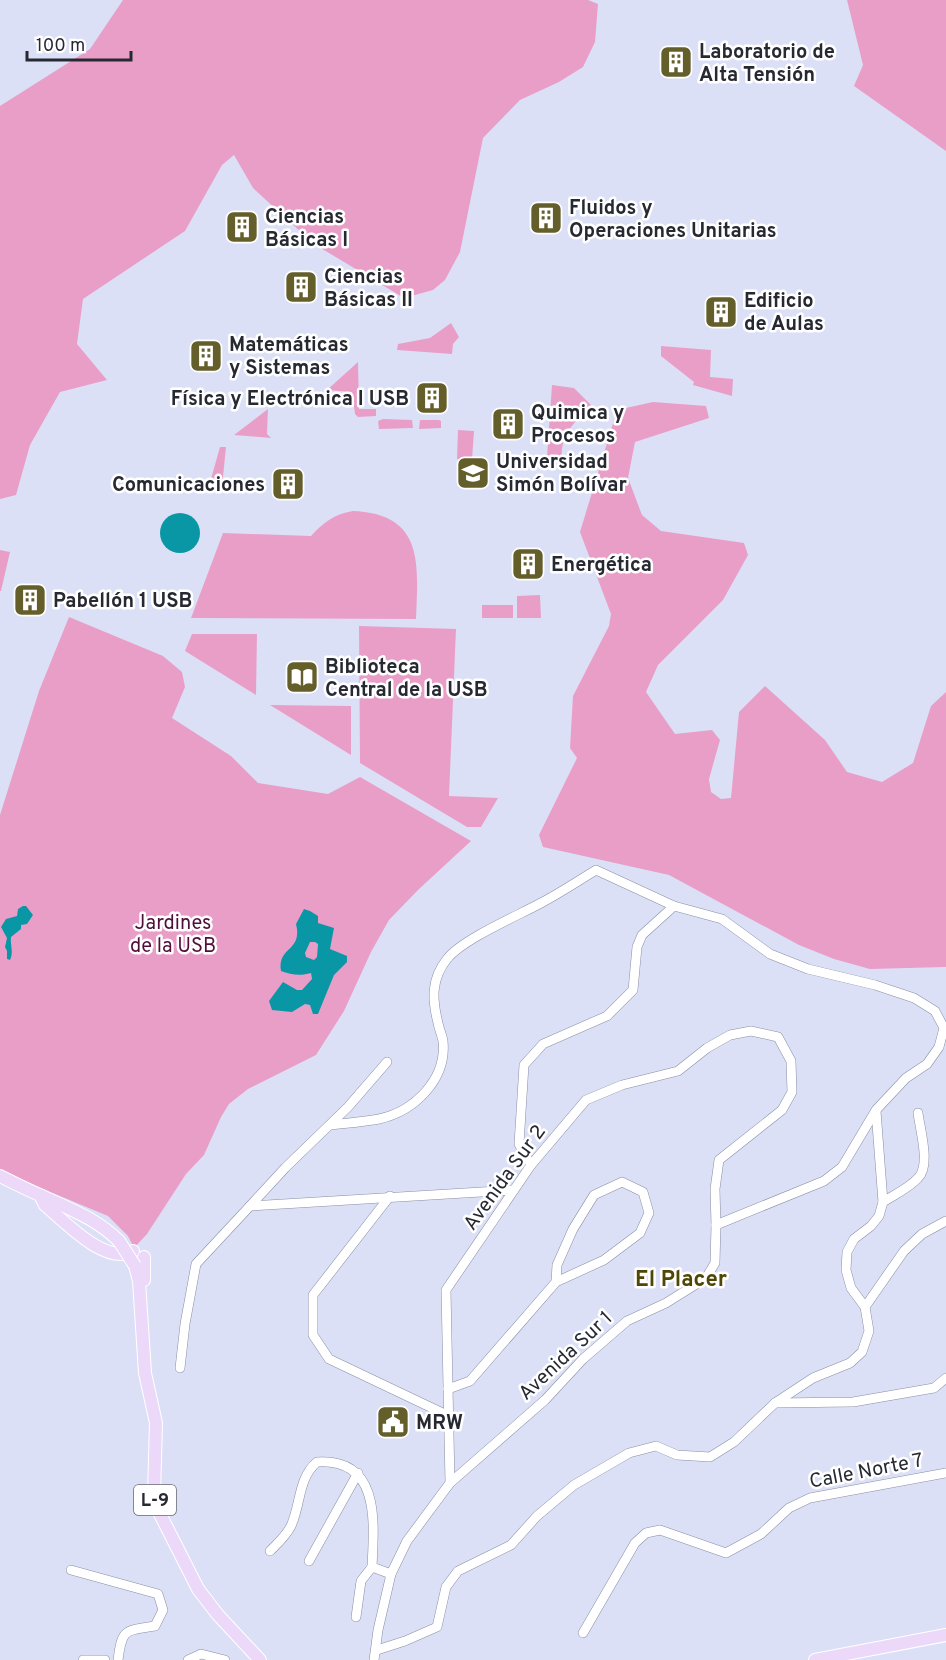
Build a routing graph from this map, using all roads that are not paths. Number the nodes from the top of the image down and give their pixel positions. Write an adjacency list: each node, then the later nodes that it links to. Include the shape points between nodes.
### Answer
1 (674, 906): 4 (street, via 722,919 770,954 799,966 875,985 914,998 935,1011 944,1028 939,1047 927,1064 906,1078); 6 (street, via 596,870 476,937 448,957 432,989 443,1041 441,1065 432,1085 397,1113); 7 (street, via 642,935 633,990 607,1016 543,1044 524,1065 519,1144)
2 (778, 1037): 7 (street, Avenida Sur 2, via 751,1031 730,1035 678,1071 622,1085 586,1100); 15 (street, Avenida Sur 1, via 791,1061 792,1092 782,1110 718,1160)
3 (387, 1062): 6 (street)
4 (876, 1110): 12 (street); 15 (street, via 842,1167 824,1180)
5 (918, 1113): 12 (street, via 923,1172)
6 (330, 1125): 13 (street)
7 (531, 1165): 9 (street, Avenida Sur 2)
8 (0, 1176): 10 (main road, L-9)
9 (514, 1190): 11 (street); 21 (street, Avenida Sur 2, via 446,1290)
10 (41, 1196): 18 (main road, L-9, bridge, via 81,1213 119,1241 135,1266); 18 (main road, via 45,1205 99,1248 115,1254 138,1254 144,1287)
11 (390, 1196): 13 (street); 23 (street, via 313,1294 313,1335 329,1359)
12 (883, 1202): 17 (street, via 879,1216 854,1239 847,1252 851,1288)
13 (250, 1206): 19 (street, via 196,1264)
14 (946, 1221): 17 (street, via 922,1234 904,1251)
15 (717, 1226): 26 (street, Avenida Sur 1, via 715,1263 706,1278 627,1321)
16 (556, 1282): 16 (street, via 604,1260 640,1233 649,1213 643,1192 622,1182 594,1195 556,1264); 21 (street, via 471,1381)
17 (865, 1307): 22 (street, via 869,1331 862,1352 850,1363 813,1378)
18 (141, 1308): 41 (main road, L-9, via 145,1373 156,1423 157,1508 198,1589)
19 (180, 1368)
20 (946, 1378): 22 (street, via 933,1388 853,1402)
21 (448, 1389): 23 (street, Avenida Sur 2)
22 (775, 1403): 35 (street, via 734,1442 710,1457 677,1455 656,1446 629,1453 574,1485 537,1516 511,1545 458,1571 446,1587 437,1627)
23 (449, 1416): 26 (street, Avenida Sur 2)
24 (358, 1473): 27 (street, via 336,1462 317,1462 308,1470 292,1525); 28 (street); 29 (street, via 371,1502)
25 (946, 1473): 33 (street, Calle Norte 7, via 810,1498 789,1508 760,1534 726,1553 660,1530 646,1533 635,1543)
26 (450, 1483): 31 (street, Avenida Sur 1, via 406,1541)
27 (270, 1551)
28 (309, 1561)
29 (372, 1567): 31 (street); 32 (street, via 361,1581)
30 (71, 1570): 38 (street, via 158,1594 163,1610 155,1626 128,1630 121,1638)
31 (391, 1574): 35 (street, Avenida Sur 1)
32 (356, 1617)
33 (583, 1634)
34 (946, 1635): 43 (main road)
35 (377, 1650): 42 (street, Avenida Sur 1)
36 (83, 1660): 37 (street)
37 (105, 1660)
38 (118, 1660)
39 (188, 1660): 40 (street, via 201,1654)
40 (225, 1660)
41 (260, 1660)
42 (374, 1660)
43 (815, 1660)

